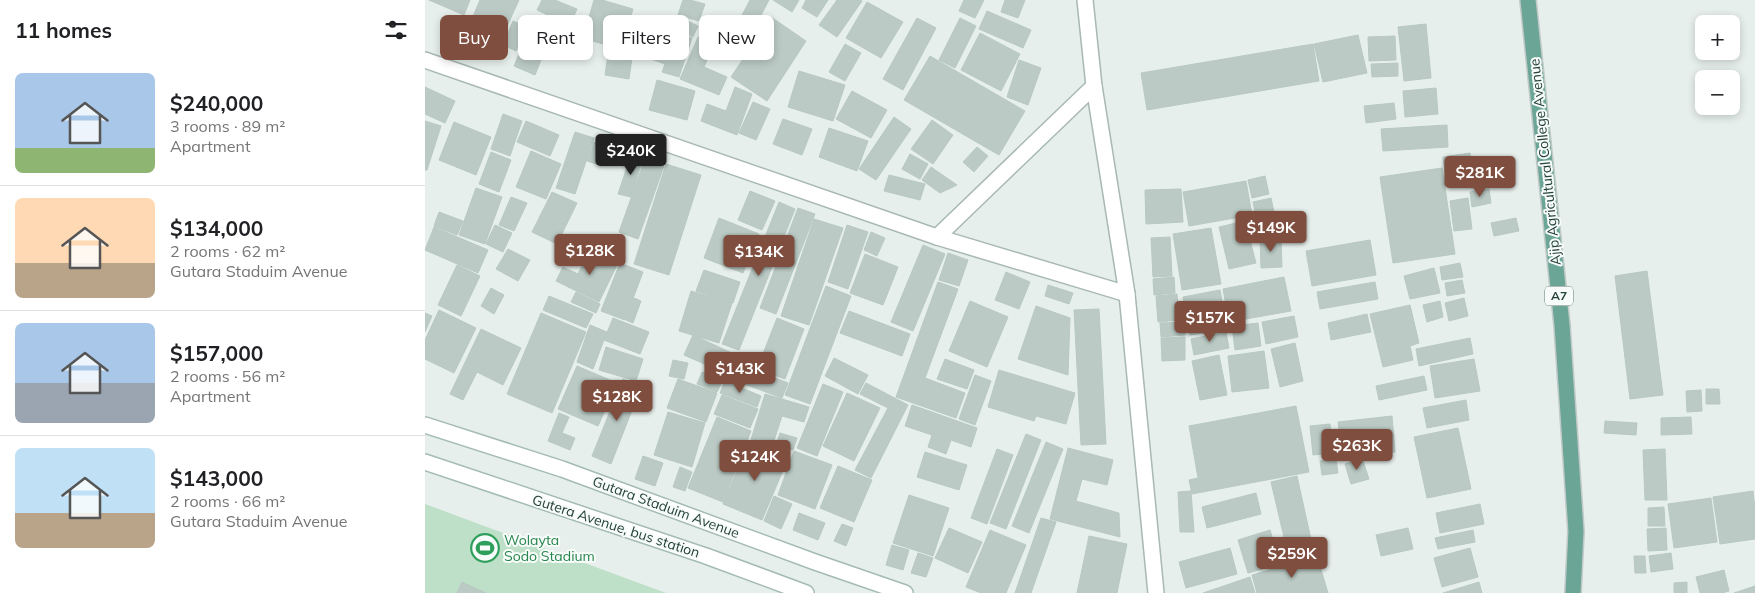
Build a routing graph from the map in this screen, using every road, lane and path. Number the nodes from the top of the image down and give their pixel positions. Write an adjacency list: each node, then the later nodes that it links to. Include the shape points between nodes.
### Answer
1 (1085, 0): 4 (street)
2 (1528, 0): 12 (main road, Ajip Agricultural College Avenue / A7, via 1562,325 1576,531)
3 (425, 60): 5 (street)
4 (1094, 86): 5 (street); 6 (street)
5 (937, 237): 6 (street)
6 (1127, 294): 11 (street)
7 (425, 425): 10 (street, Gutara Staduim Avenue, via 562,469)
8 (425, 462): 9 (street, Gutera Avenue, bus station)
9 (806, 593)
10 (905, 593)
11 (1156, 593)
12 (1573, 593)

